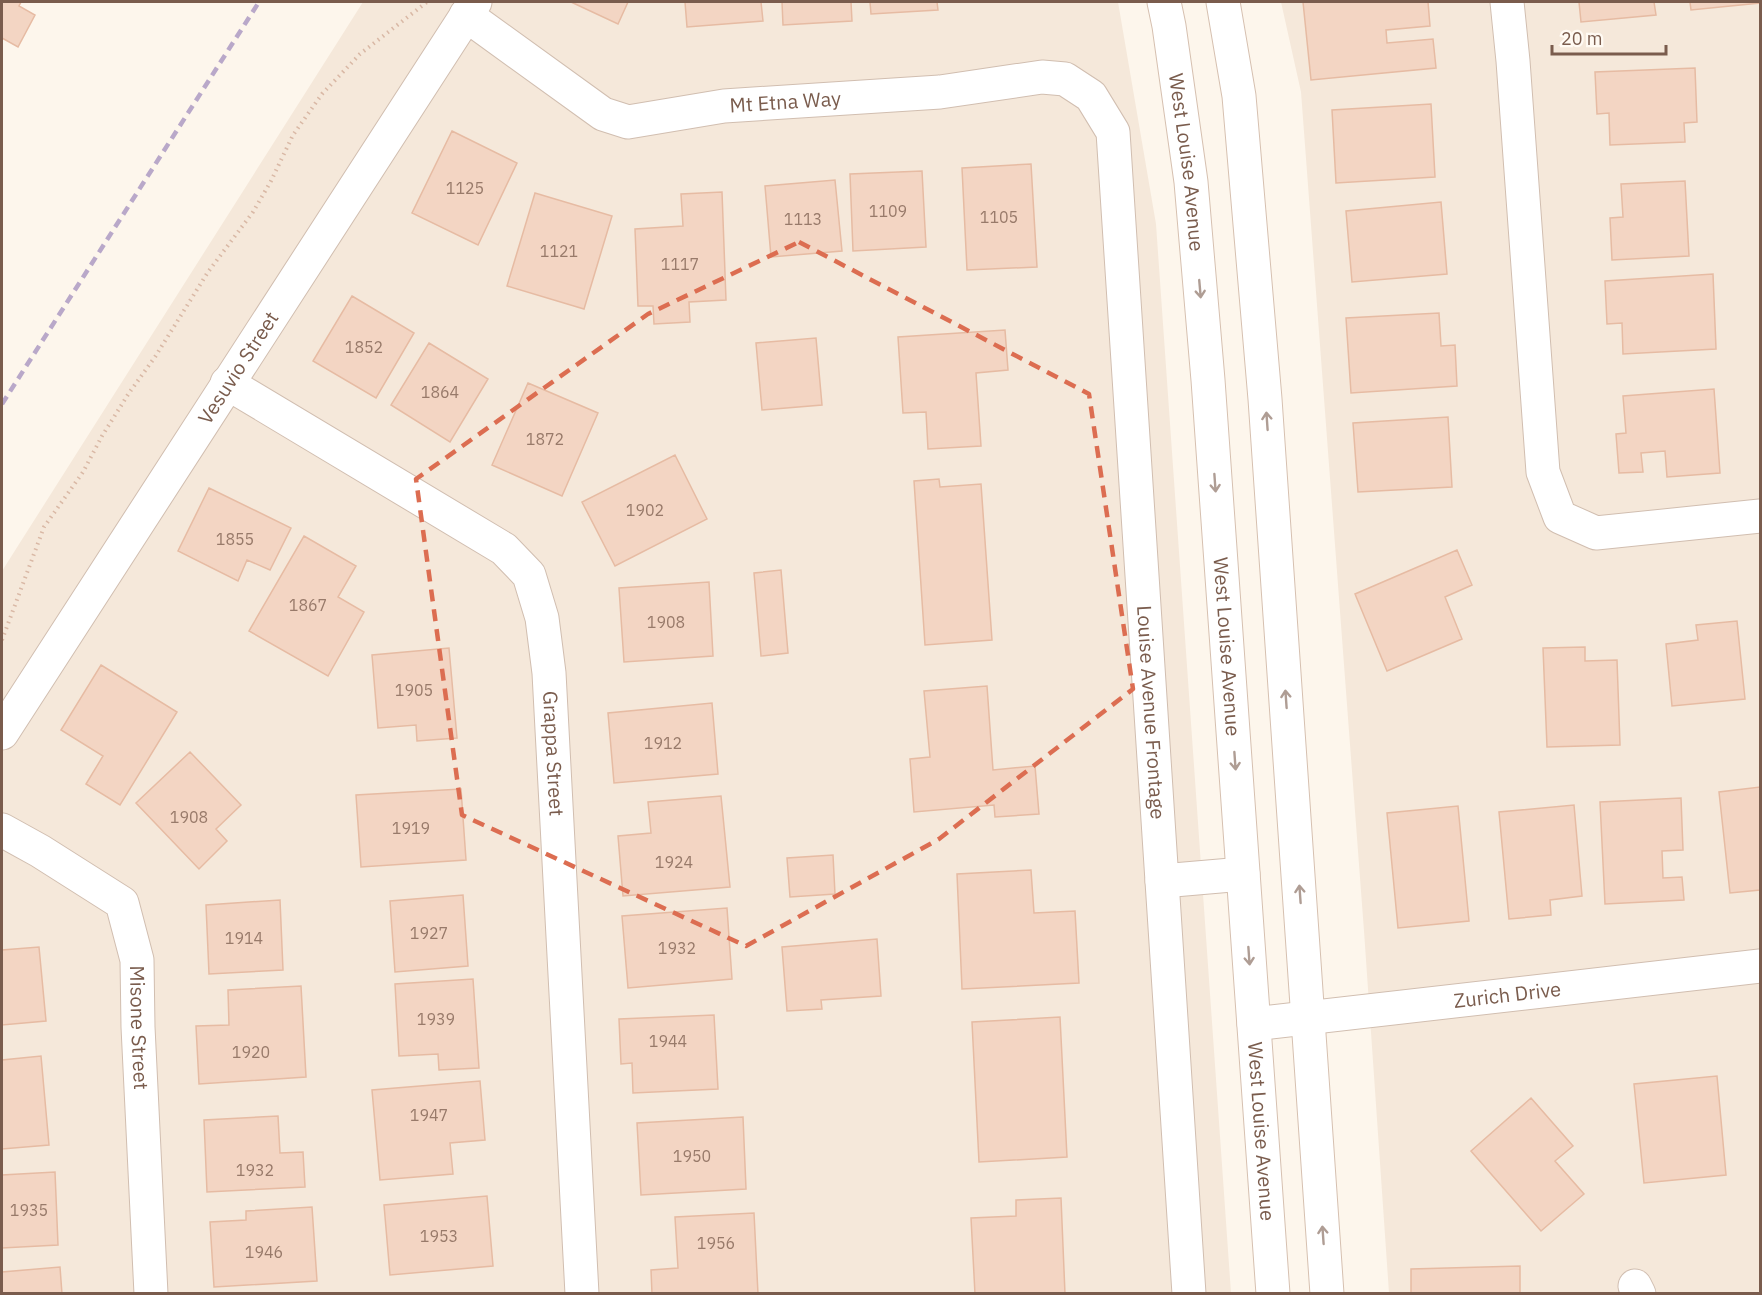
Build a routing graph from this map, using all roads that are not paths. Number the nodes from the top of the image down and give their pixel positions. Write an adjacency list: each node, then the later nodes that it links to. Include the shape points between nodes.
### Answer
1 (1164, 2): 10 (street, West Louise Avenue, one-way to 10, via 1191,182)
2 (1223, 2): 13 (street, one-way to 2, via 1265,399 1239,96)
3 (1507, 2): 7 (street, via 1543,472 1560,517 1596,533)
4 (470, 8): 5 (street, Mt Etna Way, via 603,114 628,122 724,106 940,92 1042,77 1065,79 1091,96); 6 (street, Vesuvio Street)
5 (1113, 132): 11 (street, Louise Avenue Frontage)
6 (227, 383): 8 (street, Vesuvio Street); 16 (street, Grappa Street, via 504,549 529,575 542,618 549,674)
7 (1761, 516)
8 (2, 733)
9 (2, 830): 15 (street, Misone Street, via 122,903 137,960)
10 (1243, 874): 11 (street); 14 (street, West Louise Avenue, one-way to 14)
11 (1162, 881): 17 (street, Louise Avenue Frontage)
12 (1761, 966): 13 (street, Zurich Drive)
13 (1308, 1018): 14 (street, Zurich Drive); 19 (street, one-way to 13)
14 (1254, 1024): 18 (street, West Louise Avenue)
15 (151, 1293)
16 (582, 1293)
17 (1189, 1293)
18 (1273, 1293)
19 (1327, 1293)

